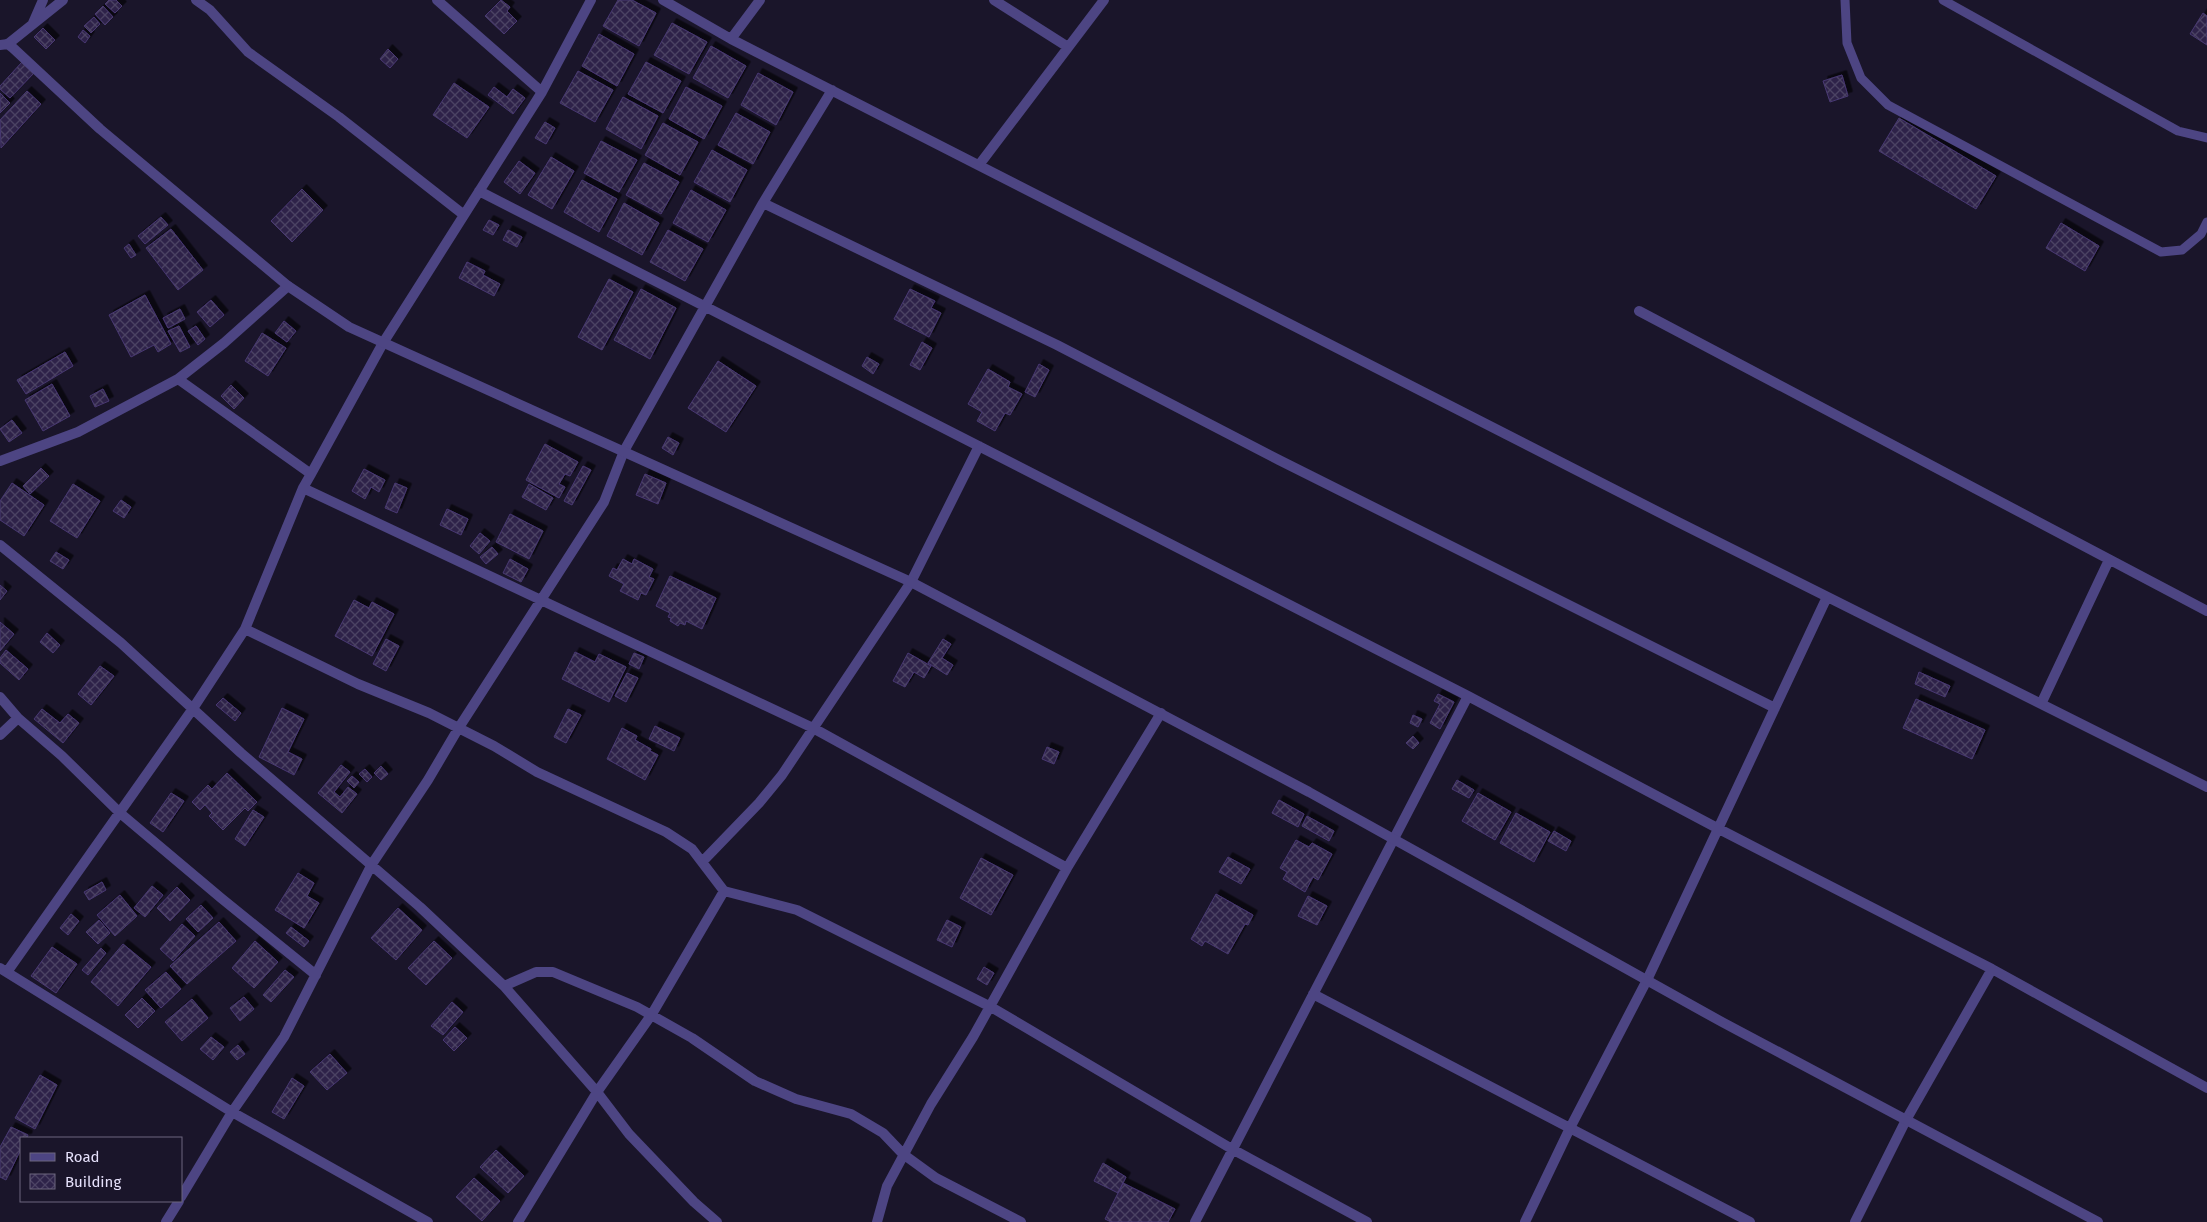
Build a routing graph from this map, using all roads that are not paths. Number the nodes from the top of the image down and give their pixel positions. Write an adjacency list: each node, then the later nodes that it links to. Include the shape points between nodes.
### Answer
1 (43, 0): 12 (street)
2 (63, 0): 12 (street)
3 (196, 0): 22 (street, via 210,10 248,52 339,117)
4 (437, 0): 17 (street)
5 (591, 0): 17 (street)
6 (664, 0): 13 (street)
7 (760, 0): 13 (street)
8 (994, 0): 15 (street)
9 (1104, 0): 15 (street)
10 (1845, 0): 23 (lane, via 1847,43 1861,78 1888,105 2161,252 2182,250 2201,234)
11 (1943, 0): 18 (lane, via 2178,131)
12 (33, 24): 14 (street)
13 (731, 39): 16 (street)
14 (4, 45): 24 (street)
15 (1068, 47): 19 (street)
16 (832, 90): 19 (street); 21 (street)
17 (542, 92): 20 (street)
18 (2207, 138)
19 (979, 165): 37 (street)
20 (479, 191): 22 (street); 25 (street)
21 (762, 203): 25 (street); 44 (street, via 1058,345 1279,460)
22 (464, 215): 27 (street)
23 (2207, 222)
24 (288, 286): 27 (street, via 334,318); 28 (street)
25 (704, 306): 29 (street); 30 (street)
26 (1639, 311): 35 (street)
27 (383, 343): 30 (street); 32 (street)
28 (178, 379): 31 (street, via 78,432); 32 (street)
29 (979, 446): 36 (street); 41 (street)
30 (624, 451): 36 (street); 38 (street, via 604,502)
31 (0, 461)
32 (311, 474): 33 (street)
33 (303, 488): 38 (street); 40 (street)
34 (0, 545): 45 (street, via 121,642)
35 (2109, 560): 39 (street); 43 (street)
36 (911, 582): 46 (street); 48 (street)
37 (1827, 596): 43 (street); 44 (street)
38 (540, 600): 48 (street); 49 (street)
39 (2207, 612)
40 (245, 629): 45 (street); 49 (street)
41 (1468, 696): 53 (street); 54 (street)
42 (0, 697): 47 (street)
43 (2041, 704): 51 (street)
44 (1775, 708): 53 (street)
45 (192, 710): 52 (street); 56 (street)
46 (1161, 713): 54 (street); 57 (street)
47 (18, 718): 50 (street); 52 (street)
48 (813, 728): 55 (street, via 782,776); 57 (street)
49 (458, 729): 55 (street, via 537,772 666,832 692,849); 56 (street)
50 (0, 735)
51 (2207, 787)
52 (120, 813): 60 (street); 61 (street)
53 (1719, 829): 59 (street); 62 (street)
54 (1393, 839): 62 (street); 64 (street)
55 (703, 861): 58 (street)
56 (372, 864): 61 (street); 63 (street)
57 (1067, 868): 65 (street)
58 (724, 891): 65 (street, via 798,910); 66 (street)
59 (1992, 969): 67 (street); 70 (street)
60 (4, 970): 69 (street)
61 (316, 975): 69 (street, via 280,1043)
62 (1647, 980): 70 (street); 71 (street)
63 (504, 986): 66 (street, via 536,972 553,972); 68 (street)
64 (1312, 994): 71 (street); 72 (street)
65 (991, 1007): 72 (street); 73 (street)
66 (652, 1014): 68 (street); 73 (street, via 755,1080 796,1099 851,1114 882,1132)
67 (2207, 1088)
68 (597, 1092): 78 (street); 79 (street, via 630,1134)
69 (232, 1112): 74 (street); 77 (street)
70 (1906, 1120): 86 (street); 87 (street)
71 (1570, 1128): 84 (street); 85 (street)
72 (1232, 1148): 82 (street); 83 (street)
73 (903, 1154): 80 (street, via 887,1186); 81 (street, via 936,1178)
74 (182, 1195)
75 (178, 1202): 76 (street)
76 (166, 1222)
77 (428, 1222)
78 (518, 1222)
79 (717, 1222)
80 (877, 1222)
81 (1021, 1222)
82 (1195, 1222)
83 (1366, 1222)
84 (1525, 1222)
85 (1750, 1222)
86 (1855, 1222)
87 (2098, 1222)

